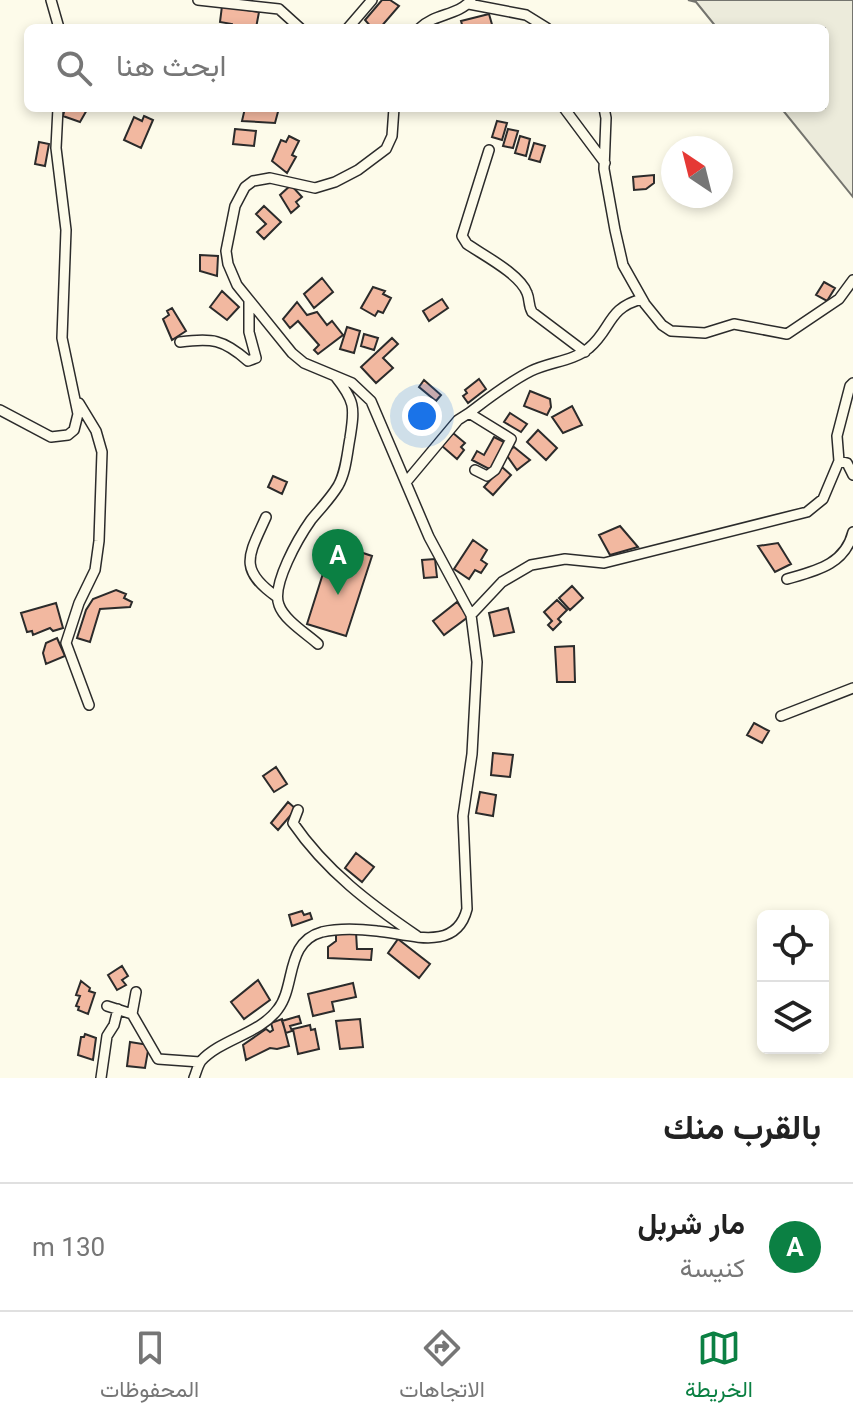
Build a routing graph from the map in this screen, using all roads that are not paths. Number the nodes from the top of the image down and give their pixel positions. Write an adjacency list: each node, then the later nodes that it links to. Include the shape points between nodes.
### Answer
1 (51, 0): 5 (street)
2 (198, 0): 6 (street, via 279,9)
3 (372, 0): 7 (street)
4 (470, 2): 8 (street); 9 (street, via 526,15)
5 (58, 24)
6 (296, 24)
7 (351, 24)
8 (424, 24)
9 (541, 24)
10 (58, 112): 23 (street, via 56,148 66,230 62,338)
11 (394, 112): 18 (street, via 386,149 328,186 270,178 245,187 235,206 226,251 231,273)
12 (567, 112): 15 (street)
13 (605, 112): 15 (street)
14 (489, 150): 20 (street, via 462,236 517,279 532,312)
15 (605, 163): 17 (street, via 623,265)
16 (853, 280): 17 (street, via 839,299 782,335 734,324 705,333 671,331)
17 (642, 299): 20 (street, via 618,309)
18 (249, 301): 19 (street, via 256,358 248,361 209,338); 21 (street, via 298,358)
19 (180, 342)
20 (585, 352): 25 (street, via 529,372)
21 (335, 376): 29 (street, via 357,386 371,401); 33 (street, via 354,406 344,470 298,543)
22 (853, 383): 26 (street, via 837,436)
23 (75, 397): 24 (street, via 74,430 59,437 37,432); 37 (street, via 102,452 95,570 66,643)
24 (0, 410)
25 (469, 413): 27 (street, via 511,439 495,470 487,476); 29 (street)
26 (839, 461): 28 (street, via 847,463); 34 (street, via 823,499 807,512 604,563 565,559 531,565 502,582)
27 (475, 470)
28 (853, 475)
29 (407, 481): 34 (street, via 429,537)
30 (266, 517): 33 (street, via 249,557 259,585)
31 (853, 532): 32 (street, via 828,566)
32 (787, 579)
33 (277, 597): 35 (street, via 282,612)
34 (471, 615): 40 (street, via 477,662 463,816 467,909 454,931)
35 (318, 644)
36 (853, 688): 38 (street)
37 (89, 705)
38 (781, 716)
39 (298, 810): 40 (street, via 293,823 333,871)
40 (420, 938): 45 (street, via 358,930 315,935 298,953 276,1013)
41 (136, 992): 44 (street)
42 (107, 1006): 43 (street)
43 (118, 1009): 44 (street); 46 (street, via 107,1036)
44 (132, 1014): 45 (street, via 158,1059)
45 (200, 1062): 47 (street)
46 (101, 1078)
47 (194, 1078)

